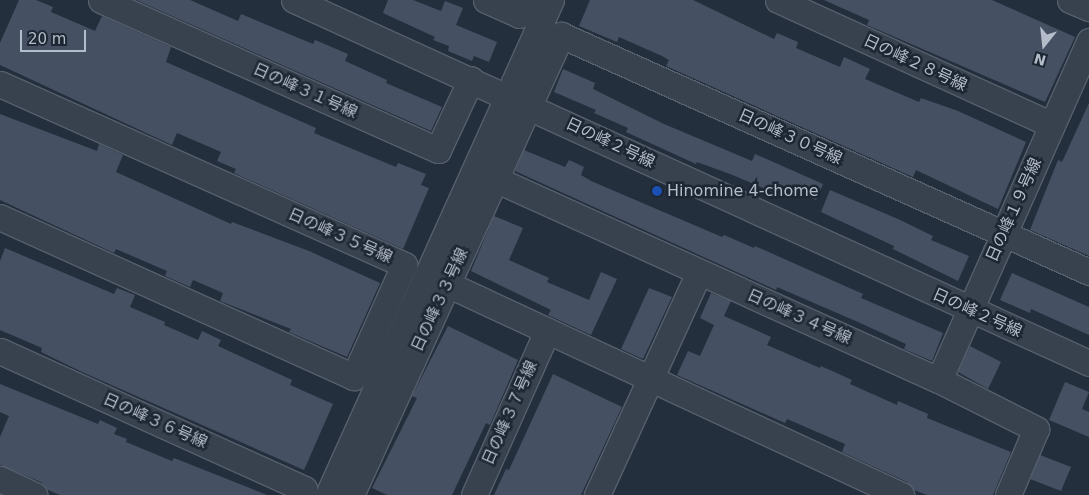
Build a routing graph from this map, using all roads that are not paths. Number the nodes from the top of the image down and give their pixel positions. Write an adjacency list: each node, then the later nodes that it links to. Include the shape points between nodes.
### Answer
1 (102, 0): 10 (street, 日の峰３１号線, via 438,150)
2 (294, 0): 10 (street, 日の峰２号線)
3 (486, 0): 4 (street, via 519,15)
4 (526, 0)
5 (551, 0): 12 (street)
6 (778, 0): 14 (street, 日の峰２８号線)
7 (1070, 0): 8 (street)
8 (1089, 8)
9 (1089, 41): 14 (street, 日の峰１９号線)
10 (471, 79): 12 (street, 日の峰２号線)
11 (0, 84): 16 (street, 日の峰３５号線, via 404,265 354,378)
12 (506, 95): 13 (street, 日の峰２号線); 30 (street)
13 (529, 106): 15 (street, 日の峰３３号線); 17 (street, 日の峰３０号線, via 561,35); 21 (street, 日の峰２号線)
14 (1052, 125): 17 (street, 日の峰１９号線)
15 (495, 180): 18 (street, 日の峰３４号線); 20 (street, 日の峰３３号線)
16 (0, 217)
17 (1004, 233): 19 (street, 日の峰３０号線); 21 (street, 日の峰１９号線)
18 (699, 272): 25 (street); 26 (street, 日の峰３４号線)
19 (1089, 272)
20 (447, 284): 22 (street); 31 (street, 日の峰３３号線)
21 (970, 311): 24 (street, 日の峰２号線); 26 (street, 日の峰１９号線)
22 (547, 331): 25 (street); 32 (street, 日の峰３７号線)
23 (0, 351): 29 (street, 日の峰３６号線, via 304,489)
24 (1089, 363)
25 (650, 378): 33 (street); 34 (street)
26 (939, 380): 35 (street, 日の峰３４号線, via 1036,429)
27 (0, 479): 28 (street)
28 (35, 495)
29 (301, 495)
30 (328, 495)
31 (351, 495)
32 (474, 495)
33 (597, 495)
34 (901, 495)
35 (1008, 495)

